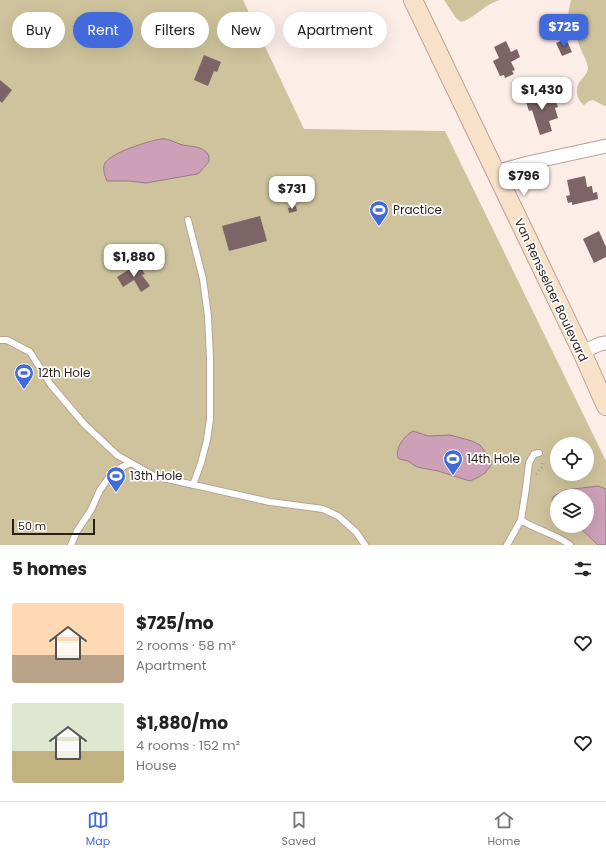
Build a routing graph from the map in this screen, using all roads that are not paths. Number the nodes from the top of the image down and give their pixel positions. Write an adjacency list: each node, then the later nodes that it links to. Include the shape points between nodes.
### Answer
1 (413, 0): 3 (main road, Van Rensselaer Boulevard)
2 (606, 146): 3 (street)
3 (495, 172): 7 (main road, Van Rensselaer Boulevard)
4 (188, 220): 11 (lane, via 203,279 210,359 210,419 207,440)
5 (0, 340): 10 (lane, via 7,340 30,352 51,385 84,424 117,455)
6 (606, 342): 7 (street)
7 (582, 352): 8 (main road, Van Rensselaer Boulevard)
8 (606, 406)
9 (539, 453): 12 (lane, via 534,454 529,463)
10 (131, 463): 11 (lane, via 154,476); 13 (lane, via 110,476)
11 (193, 485): 14 (lane, via 270,502 323,509 338,516 356,532)
12 (521, 520): 15 (lane); 16 (lane)
13 (71, 545)
14 (365, 545)
15 (507, 545)
16 (570, 545)

